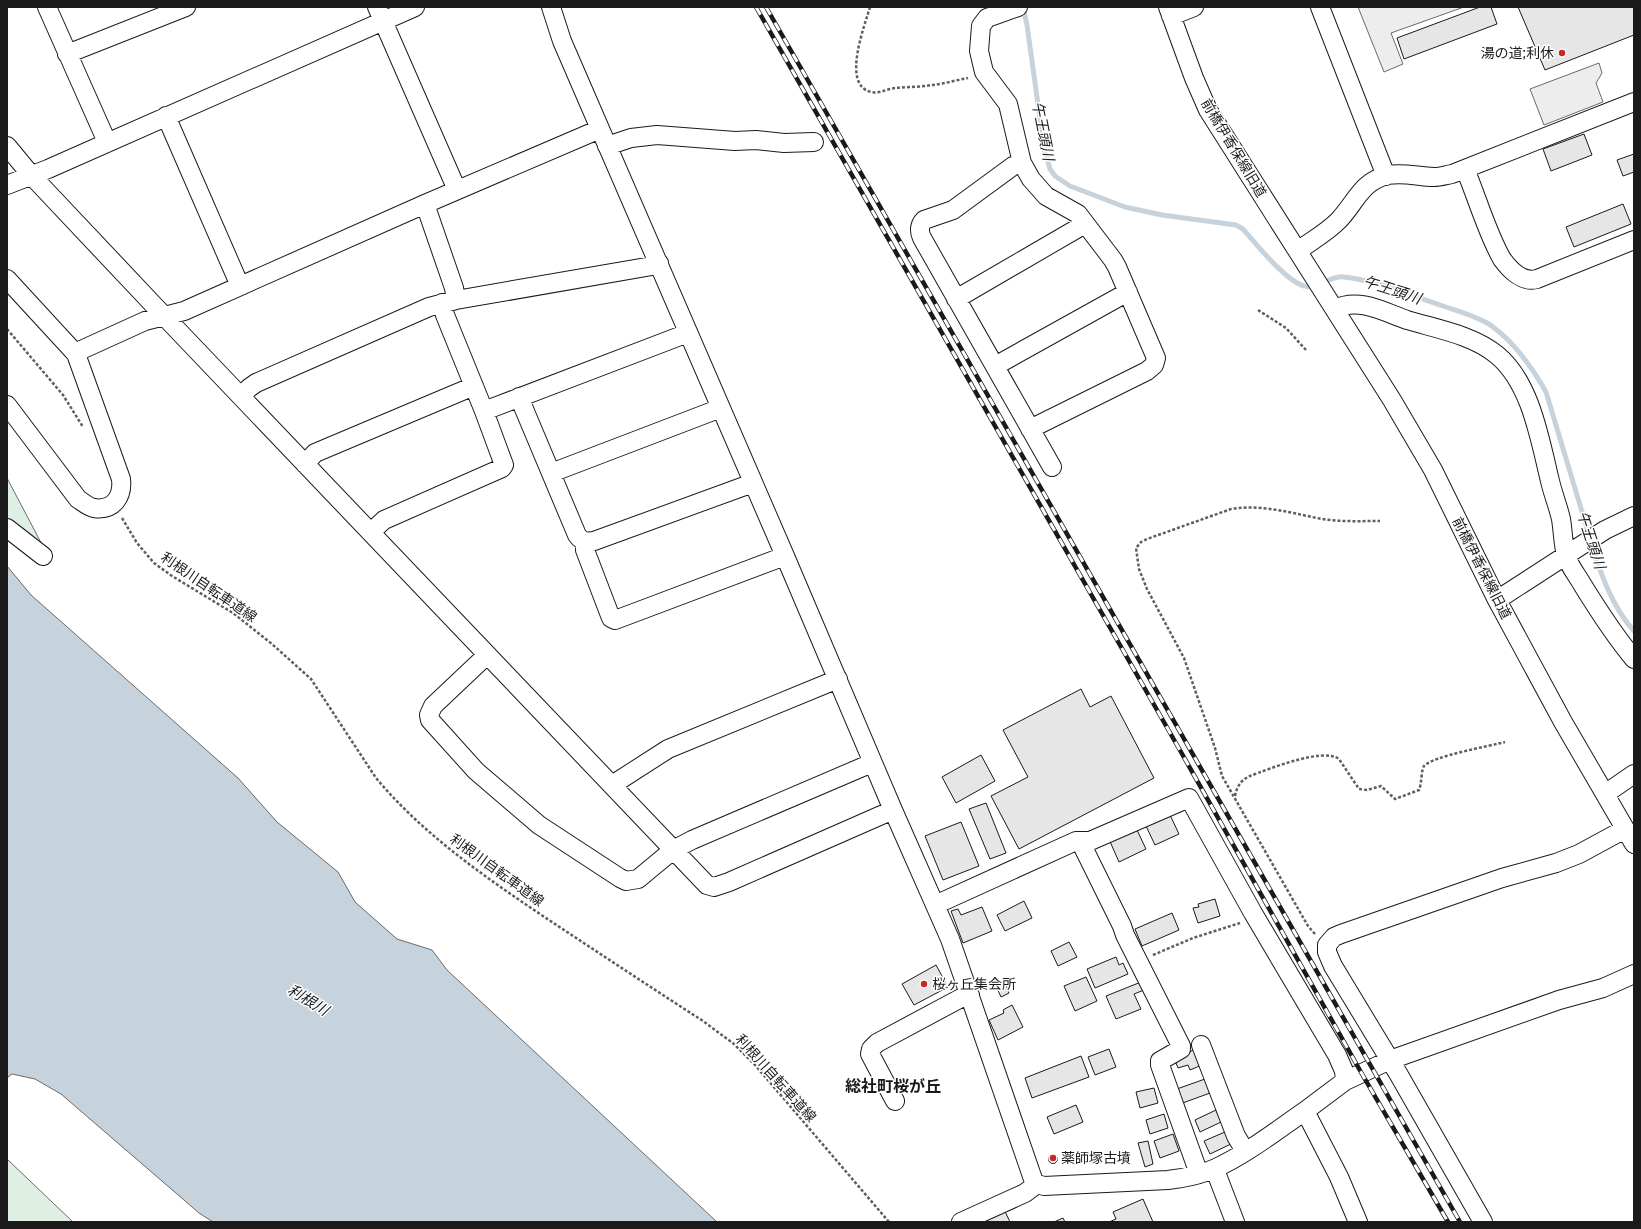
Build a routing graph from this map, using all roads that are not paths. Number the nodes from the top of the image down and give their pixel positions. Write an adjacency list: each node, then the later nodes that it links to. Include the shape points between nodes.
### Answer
1 (46, 7): 10 (street)
2 (186, 7): 10 (street)
3 (415, 7): 9 (street)
4 (550, 7): 13 (street)
5 (1018, 7): 18 (street, via 993,15 984,21 981,26 979,47 984,72 1008,104)
6 (1194, 7): 8 (street)
7 (1320, 7): 21 (street)
8 (1170, 11): 27 (street, 前橋伊香保線旧道, via 1208,110)
9 (380, 14): 12 (street); 23 (street)
10 (67, 54): 14 (street)
11 (1634, 102): 19 (street)
12 (166, 116): 14 (street); 30 (street)
13 (600, 129): 17 (street); 23 (street)
14 (107, 142): 20 (street)
15 (814, 142): 17 (street, via 784,144 756,140 735,141 657,135 632,138)
16 (7, 146): 20 (street)
17 (607, 146): 28 (street)
18 (1022, 163): 25 (street, via 1031,179 1046,196 1078,214); 33 (street, via 1013,166 953,210 922,222 920,234)
19 (1465, 169): 21 (street, via 1436,177 1403,174); 26 (street, via 1503,260 1520,277 1527,280)
20 (31, 175): 22 (street); 35 (street)
21 (1386, 176): 27 (street, via 1367,186 1338,221)
22 (7, 185)
23 (457, 190): 24 (street)
24 (425, 204): 30 (street); 34 (street, via 454,288)
25 (1085, 224): 31 (street, via 1113,260); 33 (street)
26 (1634, 240)
27 (1298, 251): 32 (street, 前橋伊香保線旧道)
28 (659, 264): 34 (street); 36 (street)
29 (7, 279): 37 (street)
30 (240, 286): 35 (street)
31 (1128, 292): 38 (street); 45 (street, via 1156,358 1154,365 1147,371)
32 (1326, 295): 54 (street, via 1344,304 1374,308 1455,334 1488,348 1508,366 1517,377 1528,403); 57 (street, 前橋伊香保線旧道, via 1433,470)
33 (956, 299): 38 (street)
34 (449, 302): 39 (street, via 445,315); 40 (street, via 422,310 256,383)
35 (165, 317): 37 (street, via 145,321 79,350); 40 (street)
36 (688, 333): 41 (street); 43 (street)
37 (76, 354): 42 (street, via 121,479 121,494 114,503 94,508 78,499)
38 (995, 366): 45 (street)
39 (474, 386): 44 (street); 46 (street, via 315,452)
40 (240, 396): 46 (street)
41 (519, 396): 44 (street); 48 (street)
42 (7, 405)
43 (721, 408): 48 (street); 49 (street)
44 (484, 410): 52 (street, via 504,465 502,468 384,520)
45 (1030, 429): 47 (street)
46 (305, 464): 52 (street)
47 (1052, 467)
48 (551, 473): 53 (street, via 577,535)
49 (753, 483): 53 (street, via 594,541); 56 (street)
50 (1634, 516): 54 (street, via 1605,530)
51 (7, 528): 55 (street)
52 (371, 532): 58 (street)
53 (585, 542): 56 (street, via 585,550 611,618 615,620)
54 (1569, 553): 57 (street); 59 (street, via 1571,566 1608,626)
55 (43, 556)
56 (785, 556): 60 (street)
57 (1497, 600): 64 (street, 前橋伊香保線旧道)
58 (487, 655): 63 (street); 69 (street, via 433,706 429,715 433,724 476,771 539,825 626,881 638,879)
59 (1634, 659)
60 (838, 679): 61 (street); 63 (street, via 668,749)
61 (872, 763): 65 (street); 69 (street)
62 (1634, 774): 64 (street)
63 (612, 785): 69 (street)
64 (1605, 794): 66 (street, 前橋伊香保線旧道)
65 (893, 810): 69 (street, via 714,887 707,885); 70 (street)
66 (1625, 828): 68 (street, 前橋伊香保線旧道); 74 (street, via 1579,854 1488,882 1330,940 1327,952 1333,966)
67 (1082, 841): 70 (street, via 1076,841); 75 (street, via 1090,841 1189,798 1256,918 1337,1054); 80 (street, via 1138,962 1181,1046 1160,1061 1160,1065)
68 (1634, 844)
69 (673, 850)
70 (935, 905): 72 (street)
71 (1634, 974): 74 (street, via 1603,988 1558,1000)
72 (970, 995): 76 (street, via 871,1048 870,1054); 81 (street, via 1031,1175)
73 (1201, 1045): 78 (street, via 1236,1136)
74 (1390, 1060): 75 (street); 85 (street)
75 (1345, 1081): 77 (street)
76 (895, 1101)
77 (1305, 1111): 78 (street); 84 (street, via 1339,1177)
78 (1245, 1151): 79 (street)
79 (1216, 1168): 80 (street); 83 (street)
80 (1199, 1174): 81 (street, via 1168,1180 1044,1186)
81 (1037, 1184): 82 (street, via 1025,1193)
82 (961, 1222)
83 (1235, 1222)
84 (1358, 1222)
85 (1483, 1222)

